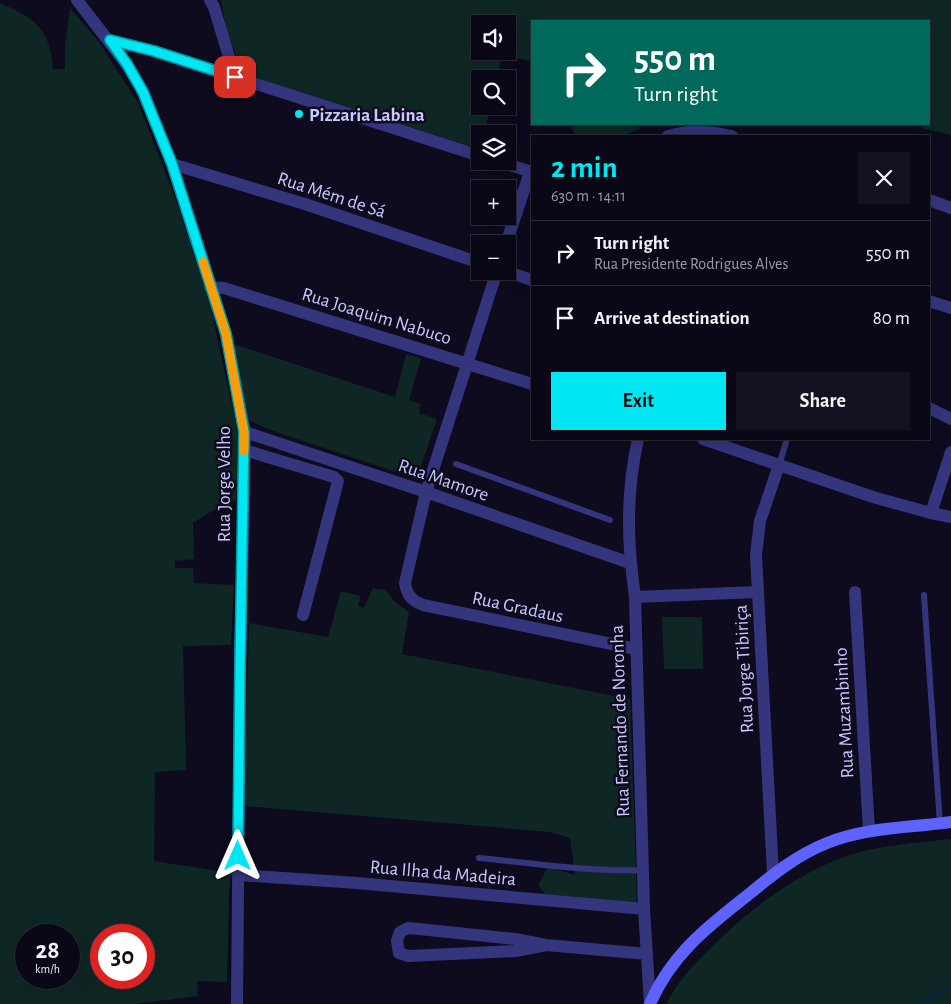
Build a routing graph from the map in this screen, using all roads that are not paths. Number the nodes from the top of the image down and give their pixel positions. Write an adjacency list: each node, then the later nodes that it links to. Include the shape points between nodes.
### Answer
1 (77, 0): 3 (street, Rua Jorge Velho)
2 (213, 2): 4 (street)
3 (110, 40): 4 (street); 8 (street, Rua Jorge Velho, via 143,92)
4 (235, 77): 7 (street)
5 (672, 135): 6 (street, via 696,131)
6 (725, 135)
7 (471, 153)
8 (172, 164): 14 (street, Rua Mém de Sá, via 305,204); 18 (street, Rua Jorge Velho)
9 (516, 167): 10 (street)
10 (531, 172): 13 (street)
11 (930, 200): 12 (street)
12 (951, 208)
13 (509, 235)
14 (471, 260)
15 (516, 275): 17 (street)
16 (494, 280): 21 (street)
17 (531, 280)
18 (210, 287): 21 (street, Rua Joaquim Nabuco, via 224,288); 25 (street, Rua Jorge Velho, via 226,334)
19 (930, 301): 20 (street)
20 (951, 308)
21 (467, 363): 22 (street, Rua Joaquim Nabuco); 33 (street)
22 (531, 384)
23 (930, 408): 24 (street)
24 (951, 419)
25 (244, 432): 29 (street, Rua Jorge Velho); 33 (street, Rua Mamore)
26 (638, 440): 37 (street, Rua Fernando de Noronha, via 629,497)
27 (705, 440): 32 (street)
28 (787, 440): 32 (lane)
29 (244, 450): 42 (street, via 334,477 338,481); 49 (street, Rua Jorge Velho)
30 (951, 452): 34 (street)
31 (456, 464): 36 (lane)
32 (779, 465): 34 (street); 38 (street, Rua Jorge Tibiriça, via 757,537)
33 (426, 492): 37 (street, Rua Mamore); 43 (street, Rua Gradaus, via 405,583 409,597 422,605)
34 (931, 513): 35 (street)
35 (951, 517)
36 (610, 520)
37 (630, 563): 41 (street, Rua Fernando de Noronha)
38 (757, 592): 41 (street); 48 (street, Rua Jorge Tibiriça)
39 (856, 592): 45 (street, Rua Muzambinho)
40 (924, 595): 44 (lane)
41 (634, 597): 43 (street, Rua Fernando de Noronha)
42 (303, 615)
43 (636, 649): 47 (street, Rua Fernando de Noronha)
44 (945, 823): 45 (main road)
45 (869, 831): 48 (main road, via 828,842)
46 (479, 858): 47 (lane, via 621,871)
47 (642, 870): 50 (street, Rua Fernando de Noronha)
48 (773, 874): 54 (main road, via 703,931 671,966)
49 (238, 875): 50 (street, Rua Ilha da Madeira); 53 (street, Rua Jorge Velho)
50 (644, 909): 52 (street, Rua Fernando de Noronha)
51 (546, 945): 51 (street, via 408,928 400,932 397,941 399,953 408,956 516,952); 52 (street)
52 (647, 954): 54 (street, Rua Fernando de Noronha)
53 (237, 1004)
54 (650, 1004)

